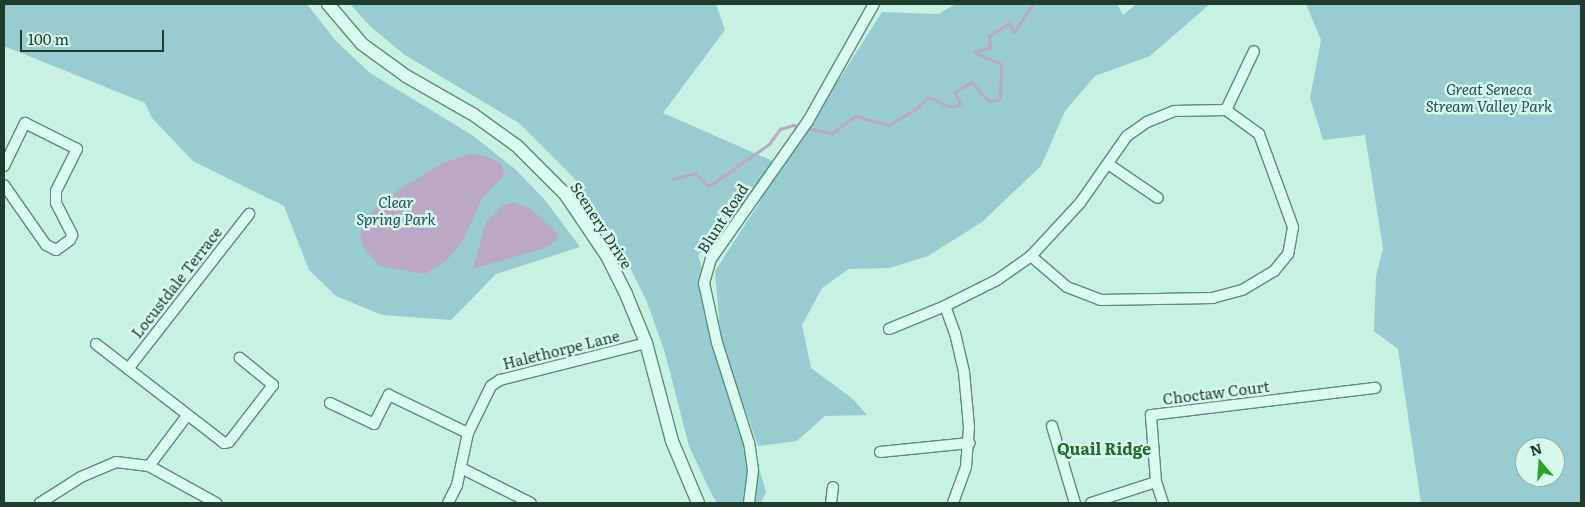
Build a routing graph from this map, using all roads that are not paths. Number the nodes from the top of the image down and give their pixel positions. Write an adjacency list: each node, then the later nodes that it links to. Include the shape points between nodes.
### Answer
1 (328, 4): 13 (street, Scenery Drive, via 362,44 406,76 474,115 541,167 566,194 607,256)
2 (874, 4): 34 (street, Blunt Road, via 807,122 711,259 704,283 720,352 749,443 753,470)
3 (1254, 51): 4 (street)
4 (1226, 110): 5 (street, via 1174,111 1147,122 1127,136); 10 (street, via 1259,134 1266,146 1293,227 1288,254 1274,271 1242,290 1213,298 1120,302 1083,295 1067,287)
5 (1108, 164): 8 (street); 10 (street, via 1080,203)
6 (4, 166): 7 (street, via 25,123 77,149 56,191 56,203 72,235 70,240 56,250 46,245)
7 (4, 185)
8 (1158, 198)
9 (249, 214): 16 (street, Locustdale Terrace)
10 (1031, 256): 11 (street, via 997,280)
11 (945, 306): 12 (street); 22 (street, via 964,372)
12 (889, 329)
13 (646, 343): 21 (street, Halethorpe Lane, via 500,380 484,396); 33 (street, Scenery Drive, via 672,440)
14 (96, 344): 16 (street)
15 (240, 358): 19 (street, via 273,385 229,442 220,443)
16 (128, 369): 19 (street)
17 (1375, 388): 26 (street, Choctaw Court, via 1150,415)
18 (330, 403): 21 (street, via 374,424 389,395)
19 (186, 417): 24 (street)
20 (1052, 426): 37 (street)
21 (468, 433): 25 (street, Halethorpe Lane)
22 (970, 442): 23 (street); 36 (street, via 966,467)
23 (880, 452)
24 (149, 466): 28 (street); 29 (street, via 116,462 102,466)
25 (461, 468): 31 (street, Halethorpe Lane); 32 (street)
26 (1156, 482): 38 (street); 39 (street, Choctaw Court)
27 (833, 487): 35 (street)
28 (203, 500): 30 (street)
29 (40, 503)
30 (216, 503)
31 (448, 503)
32 (531, 503)
33 (698, 503)
34 (749, 503)
35 (831, 503)
36 (953, 503)
37 (1075, 503)
38 (1091, 503)
39 (1163, 503)

